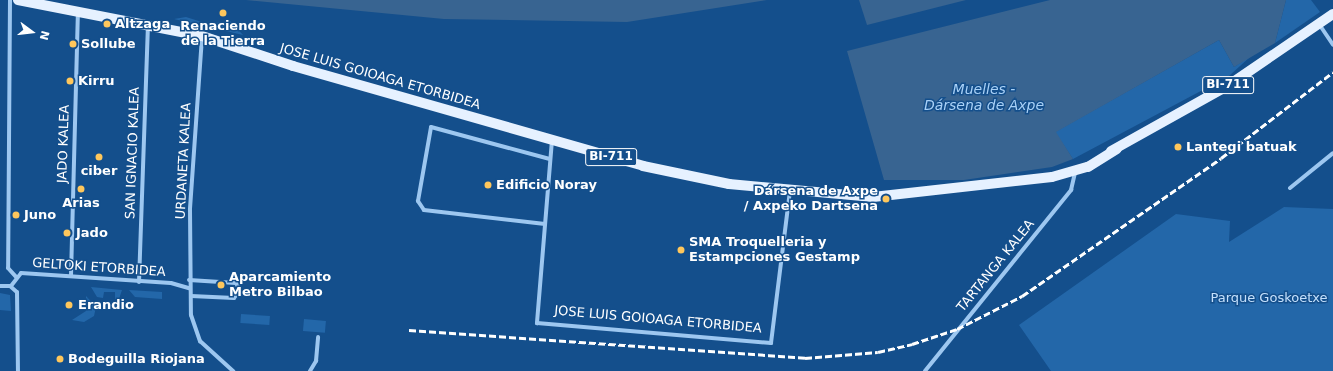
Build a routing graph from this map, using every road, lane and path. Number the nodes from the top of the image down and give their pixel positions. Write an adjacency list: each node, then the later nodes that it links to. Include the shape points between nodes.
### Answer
1 (13, 2): 2 (main road, BI-711); 18 (street, via 8,268)
2 (78, 13): 4 (main road, BI-711); 17 (street, JADO KALEA)
3 (1333, 14): 5 (main road, BI-711)
4 (148, 24): 6 (main road, BI-711); 20 (street, SAN IGNACIO KALEA)
5 (1319, 24): 7 (street); 9 (main road, BI-711, via 1229,85)
6 (202, 36): 8 (main road, JOSE LUIS GOIOAGA ETORBIDEA / BI-711, via 293,66); 19 (street, URDANETA KALEA, via 192,169)
7 (1333, 45)
8 (552, 140): 11 (street, JOSE LUIS GOIOAGA ETORBIDEA); 15 (main road, JOSE LUIS GOIOAGA ETORBIDEA / BI-711, via 697,179)
9 (1117, 149): 12 (main road, JOSE LUIS GOIOAGA ETORBIDEA / BI-711); 13 (main road, BI-711)
10 (1333, 154): 14 (street)
11 (550, 159): 16 (street, JOSE LUIS GOIOAGA ETORBIDEA); 16 (street, via 431,127 418,205 424,210)
12 (1075, 171): 13 (main road, JOSE LUIS GOIOAGA ETORBIDEA / BI-711); 29 (street, TARTANGA KALEA, via 1071,190)
13 (1033, 178): 15 (main road, JOSE LUIS GOIOAGA ETORBIDEA / BI-711, via 873,197)
14 (1290, 188)
15 (790, 190): 16 (street, JOSE LUIS GOIOAGA ETORBIDEA, via 771,343 537,323)
16 (545, 224)
17 (71, 276): 18 (street, GELTOKI ETORBIDEA, via 21,273); 20 (street, GELTOKI ETORBIDEA)
18 (16, 277): 22 (street, GELTOKI ETORBIDEA)
19 (189, 280): 23 (street, URDANETA KALEA); 24 (street, via 236,283 240,290 234,298)
20 (139, 282): 23 (street, GELTOKI ETORBIDEA)
21 (0, 286): 22 (street)
22 (10, 286): 26 (street, via 17,292)
23 (188, 288): 24 (street)
24 (191, 296): 27 (street, via 196,335 209,353)
25 (318, 337): 28 (street, via 316,361)
26 (18, 371)
27 (233, 371)
28 (310, 371)
29 (925, 371)

